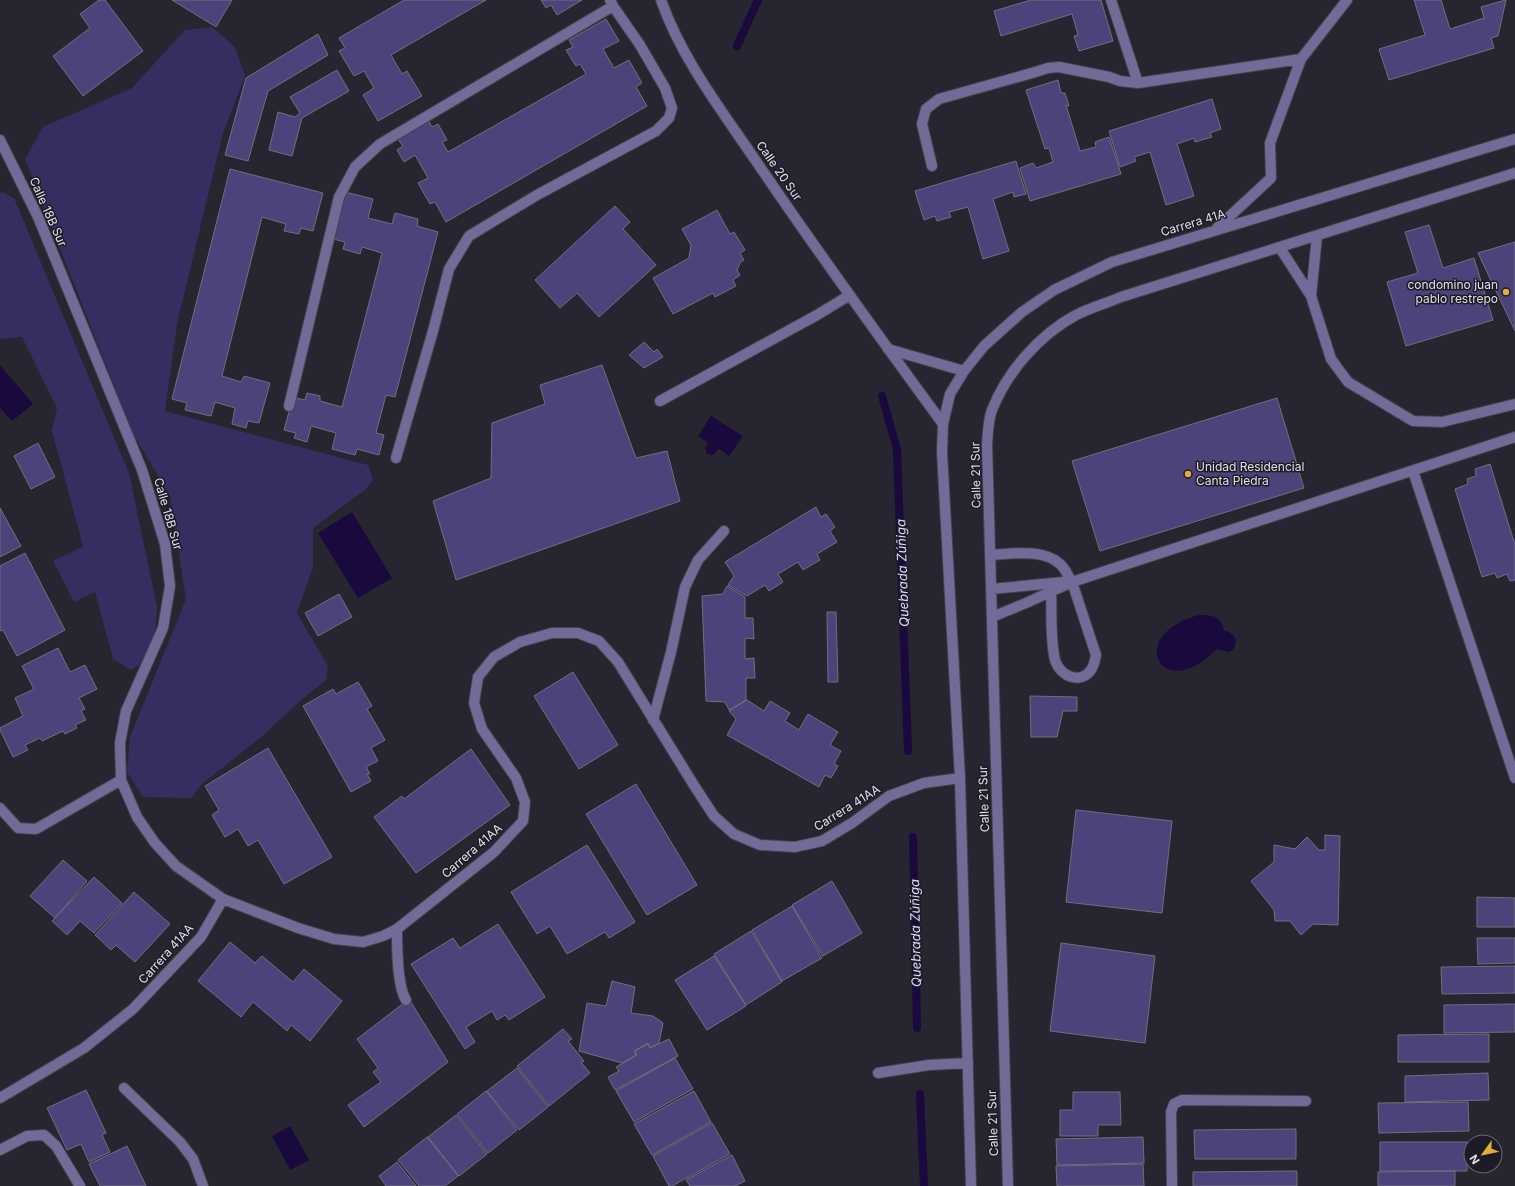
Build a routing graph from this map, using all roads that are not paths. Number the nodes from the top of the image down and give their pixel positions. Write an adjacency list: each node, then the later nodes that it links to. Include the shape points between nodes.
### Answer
1 (662, 0): 14 (street, Calle 20 Sur, via 684,52 709,92)
2 (1112, 0): 6 (street)
3 (1347, 0): 5 (street)
4 (612, 3): 20 (street, via 380,144 355,167 339,197); 23 (street, via 665,88 672,108 669,118 656,131 537,195 469,236 449,269)
5 (1302, 59): 6 (street); 11 (street, via 1270,144 1271,178)
6 (1138, 83): 9 (street, via 1059,67 938,99 926,108 922,124)
7 (1515, 139): 11 (street, Carrera 41A)
8 (0, 140): 34 (street, Calle 18B Sur, via 38,217 142,470 165,544 170,586 163,628 126,712 120,742)
9 (932, 166)
10 (1515, 173): 12 (street)
11 (1214, 230): 17 (street, Carrera 41A, via 1112,262 1054,290 1022,312 984,346)
12 (1316, 236): 13 (street); 15 (street)
13 (1280, 248): 15 (street); 26 (street, Calle 21 Sur, via 1122,297 1076,315 1047,335 1026,356 1006,384 991,412 987,444)
14 (850, 295): 16 (street, Calle 20 Sur); 18 (street, via 818,316)
15 (1311, 296): 19 (street, via 1331,359 1348,382 1413,421 1442,422)
16 (888, 349): 17 (street); 21 (street, Calle 20 Sur)
17 (964, 371): 21 (street, Carrera 41A, via 950,394)
18 (660, 401)
19 (1515, 404)
20 (288, 406)
21 (942, 424): 32 (street, Calle 21 Sur)
22 (1515, 438): 24 (street)
23 (396, 458)
24 (1414, 471): 27 (street); 33 (street)
25 (724, 531): 31 (street, via 698,560 685,587)
26 (990, 555): 27 (street, via 1036,553 1048,556 1059,563); 28 (street, Calle 21 Sur)
27 (1072, 582): 28 (street); 29 (street); 29 (street, via 1096,655 1091,671 1080,678 1063,674 1055,660)
28 (991, 589): 30 (street, Calle 21 Sur)
29 (1051, 592): 30 (street)
30 (992, 617): 48 (street, Calle 21 Sur)
31 (653, 720): 32 (street, Carrera 41AA, via 714,816 734,834 760,845 795,847 822,841 889,796 924,782); 37 (street, Carrera 41AA, via 618,662 599,641 578,633 552,633 520,642 494,657 478,677 474,702 482,729 516,778 525,802 523,821 494,852)
32 (960, 778): 39 (street, Calle 21 Sur)
33 (1515, 778)
34 (121, 780): 35 (street, via 36,828 18,828); 36 (street, Calle 18B Sur, via 137,817 155,843 176,866)
35 (0, 808)
36 (223, 899): 37 (street, Carrera 41AA, via 334,939 363,942); 42 (street, Carrera 41AA, via 201,938 133,1009 84,1048)
37 (397, 929): 38 (street, via 399,971)
38 (406, 1000)
39 (968, 1063): 40 (street, via 929,1065); 47 (street, Calle 21 Sur)
40 (878, 1073)
41 (124, 1088): 46 (street, via 180,1142 193,1159)
42 (0, 1098)
43 (1306, 1101): 49 (street, via 1182,1100 1174,1104 1171,1112)
44 (0, 1150): 45 (street, via 27,1136 44,1135 56,1146)
45 (80, 1186)
46 (203, 1186)
47 (972, 1186)
48 (1008, 1186)
49 (1172, 1186)

